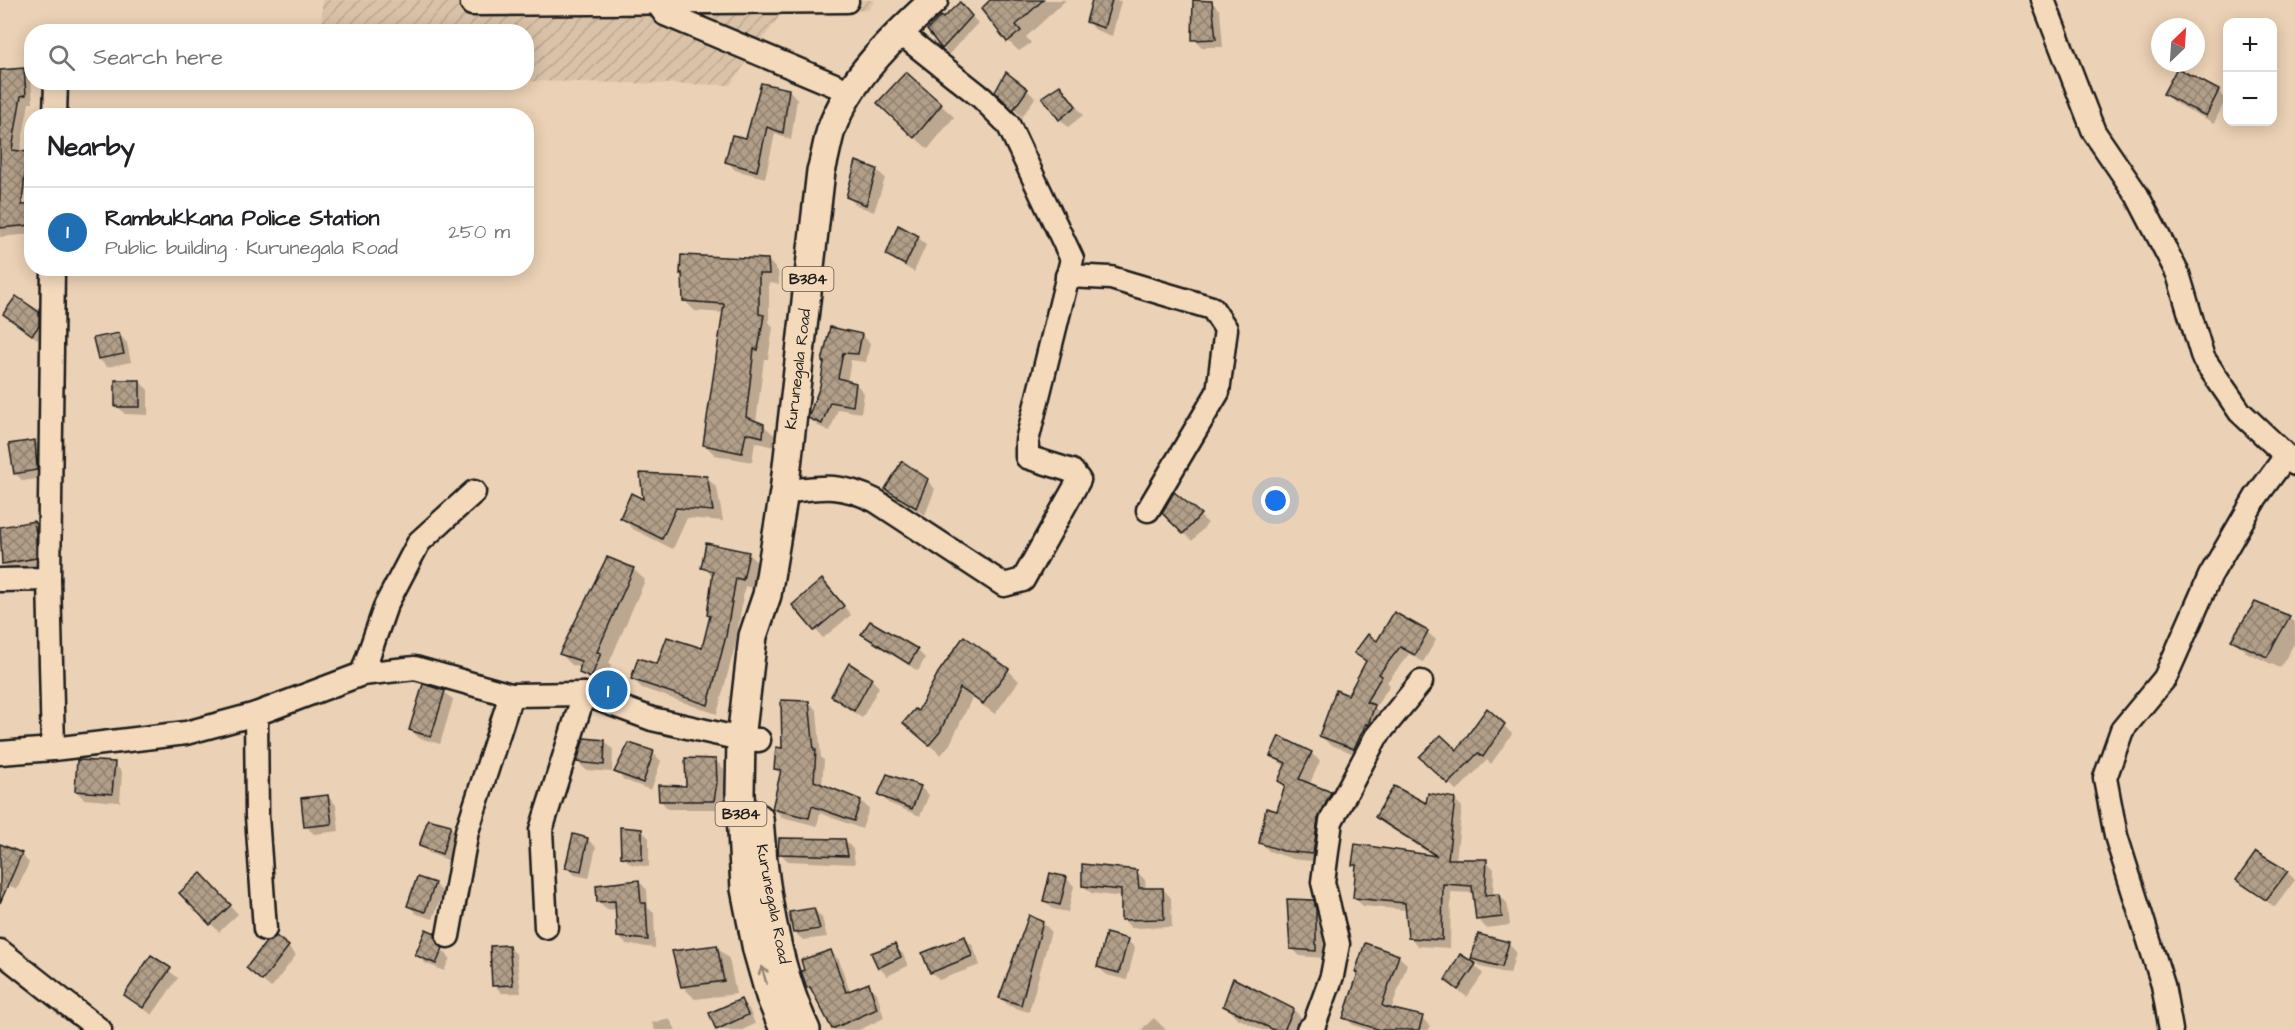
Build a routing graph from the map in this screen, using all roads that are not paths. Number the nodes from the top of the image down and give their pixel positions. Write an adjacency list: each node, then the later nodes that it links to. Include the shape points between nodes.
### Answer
1 (934, 0): 6 (main road, Kurunegala Road / B384)
2 (2043, 0): 12 (street, via 2094,132 2137,195 2178,274 2203,358 2240,412)
3 (655, 1): 4 (street); 5 (street); 8 (street, via 665,14)
4 (848, 1)
5 (472, 4)
6 (899, 32): 8 (main road, Kurunegala Road / B384); 11 (street, via 982,98 1008,124 1072,259)
7 (56, 90): 9 (street)
8 (851, 92): 14 (main road, Kurunegala Road / B384, via 831,132 821,171)
9 (55, 108)
10 (53, 276): 16 (street)
11 (1067, 276): 14 (street, via 1027,441 1027,458 1072,471 1079,480 1023,580 1004,585 856,490 817,487); 15 (street, via 1111,278 1212,308 1226,329 1218,392)
12 (2290, 460): 34 (street, via 2256,497 2210,576 2165,678 2122,730 2104,778 2116,836 2163,985)
13 (474, 492): 18 (street, via 419,542 386,605)
14 (784, 492): 23 (main road, Kurunegala Road / B384, via 767,595 767,638)
15 (1148, 510)
16 (49, 579): 17 (street); 24 (street)
17 (0, 580)
18 (362, 674): 21 (street, via 415,668); 22 (street)
19 (1421, 682): 33 (street, via 1376,737 1331,821 1323,882 1338,945 1332,976 1314,1024)
20 (584, 694): 21 (street); 23 (street, via 652,719); 26 (street, via 541,831)
21 (511, 695): 28 (street, via 467,831)
22 (256, 714): 24 (street, via 186,733); 27 (street, via 257,816)
23 (750, 739): 31 (main road, Kurunegala Road / B384, one-way to 23, via 757,950 745,889 740,793); 32 (main road, Kurunegala Road / B384, via 761,851 781,957)
24 (53, 749): 25 (street)
25 (0, 753)
26 (546, 927)
27 (265, 929)
28 (448, 936)
29 (0, 951): 30 (street)
30 (100, 1030)
31 (784, 1030)
32 (806, 1030)
33 (1308, 1030)
34 (2171, 1030)

